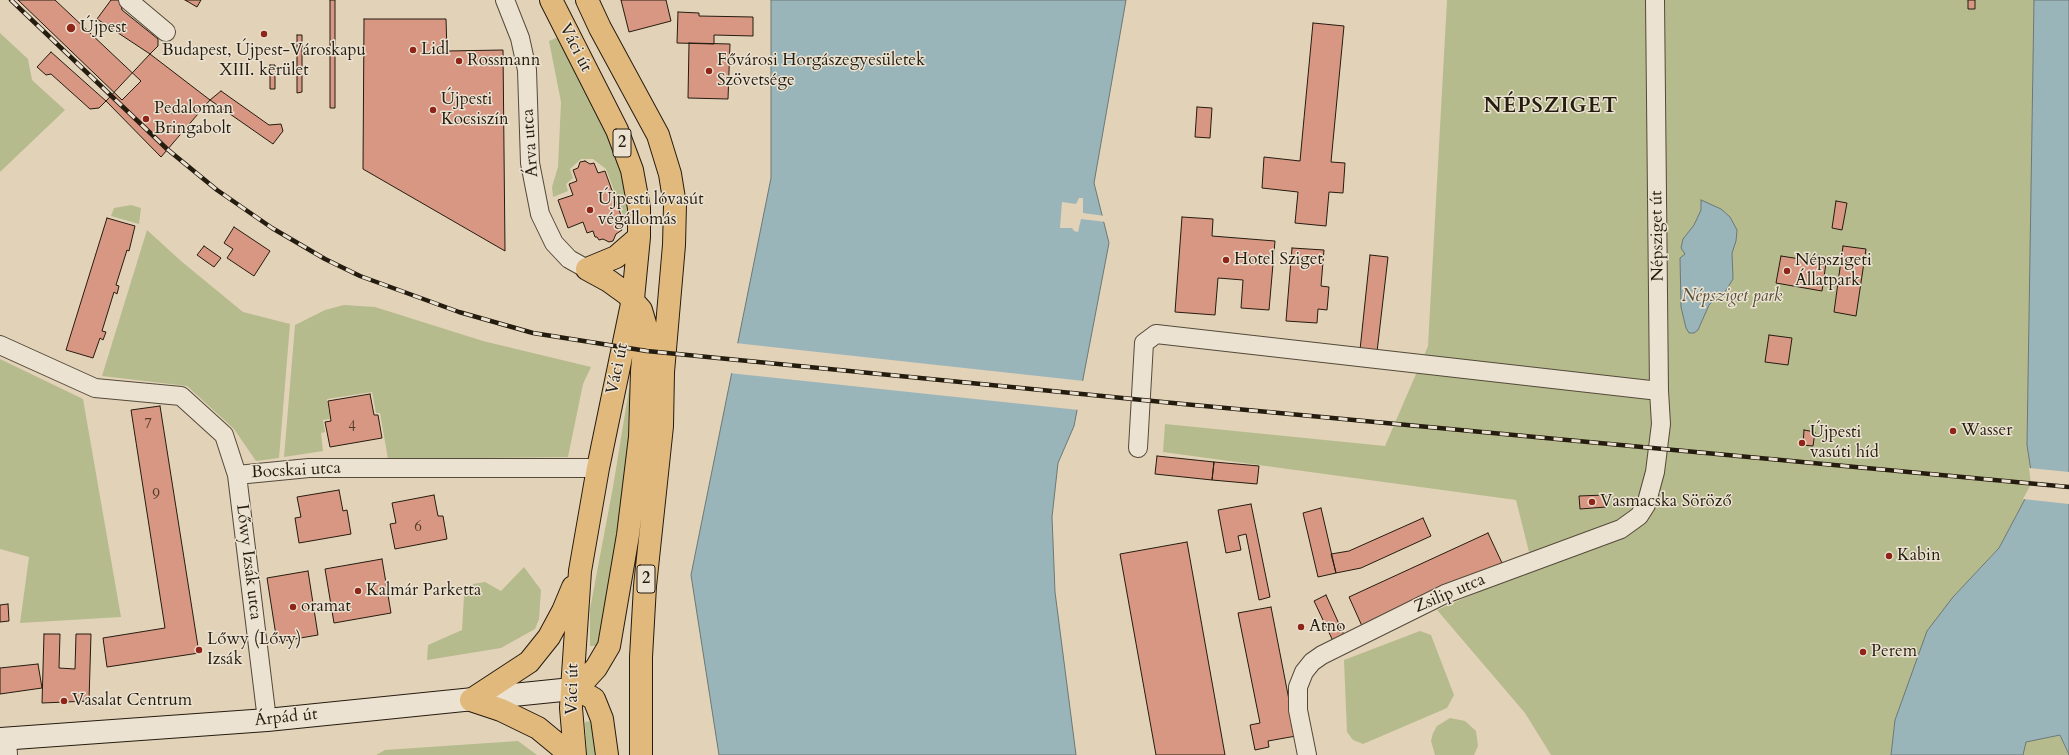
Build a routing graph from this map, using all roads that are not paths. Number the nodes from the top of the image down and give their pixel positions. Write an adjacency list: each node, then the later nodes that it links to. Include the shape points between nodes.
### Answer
1 (128, 0): 6 (street)
2 (505, 0): 8 (street, Árva utca, via 520,38 527,70 530,163 540,214 554,243)
3 (551, 0): 7 (main road, Váci út / 2, via 617,130 632,170 639,208)
4 (587, 0): 11 (main road, Váci út / 2, via 658,135 670,174 675,205 674,245)
5 (1655, 0): 12 (street, Népsziget út)
6 (166, 32)
7 (639, 237): 8 (main road, via 616,257); 9 (main road, Váci út / 2)
8 (583, 267): 9 (main road, via 615,285)
9 (633, 299): 13 (main road, via 644,315 646,327); 15 (main road, Váci út / 2)
10 (0, 345): 17 (street, Bocskai utca, via 95,388 181,396 224,435)
11 (663, 372): 13 (main road); 20 (main road, Váci út / 2, via 662,426 645,586)
12 (1659, 391): 14 (street, via 1156,334 1144,343); 16 (street, Népsziget út, via 1661,424)
13 (640, 437): 18 (main road)
14 (1138, 448)
15 (598, 468): 17 (street, Bocskai utca, via 309,468); 19 (main road, Váci út / 2)
16 (1655, 472): 29 (street, Zsilip utca, via 1646,505 1639,516 1621,529 1445,594 1312,662 1304,672 1298,687 1298,710)
17 (237, 475): 23 (street, Lőwy Izsák utca)
18 (628, 535): 20 (main road); 21 (main road, via 609,646 596,668)
19 (580, 571): 21 (main road, Váci út / 2); 22 (main road, via 563,611 543,645 528,662)
20 (641, 657): 28 (main road, Váci út / 2)
21 (572, 689): 22 (main road, Árpád út); 26 (main road, Váci út / 2); 27 (main road, via 594,699 602,719)
22 (471, 700): 23 (main road, Árpád út); 25 (main road, via 501,710 538,728 560,746)
23 (267, 720): 24 (main road, Árpád út)
24 (5, 744)
25 (566, 755)
26 (575, 755)
27 (608, 755)
28 (641, 755)
29 (1307, 755)

